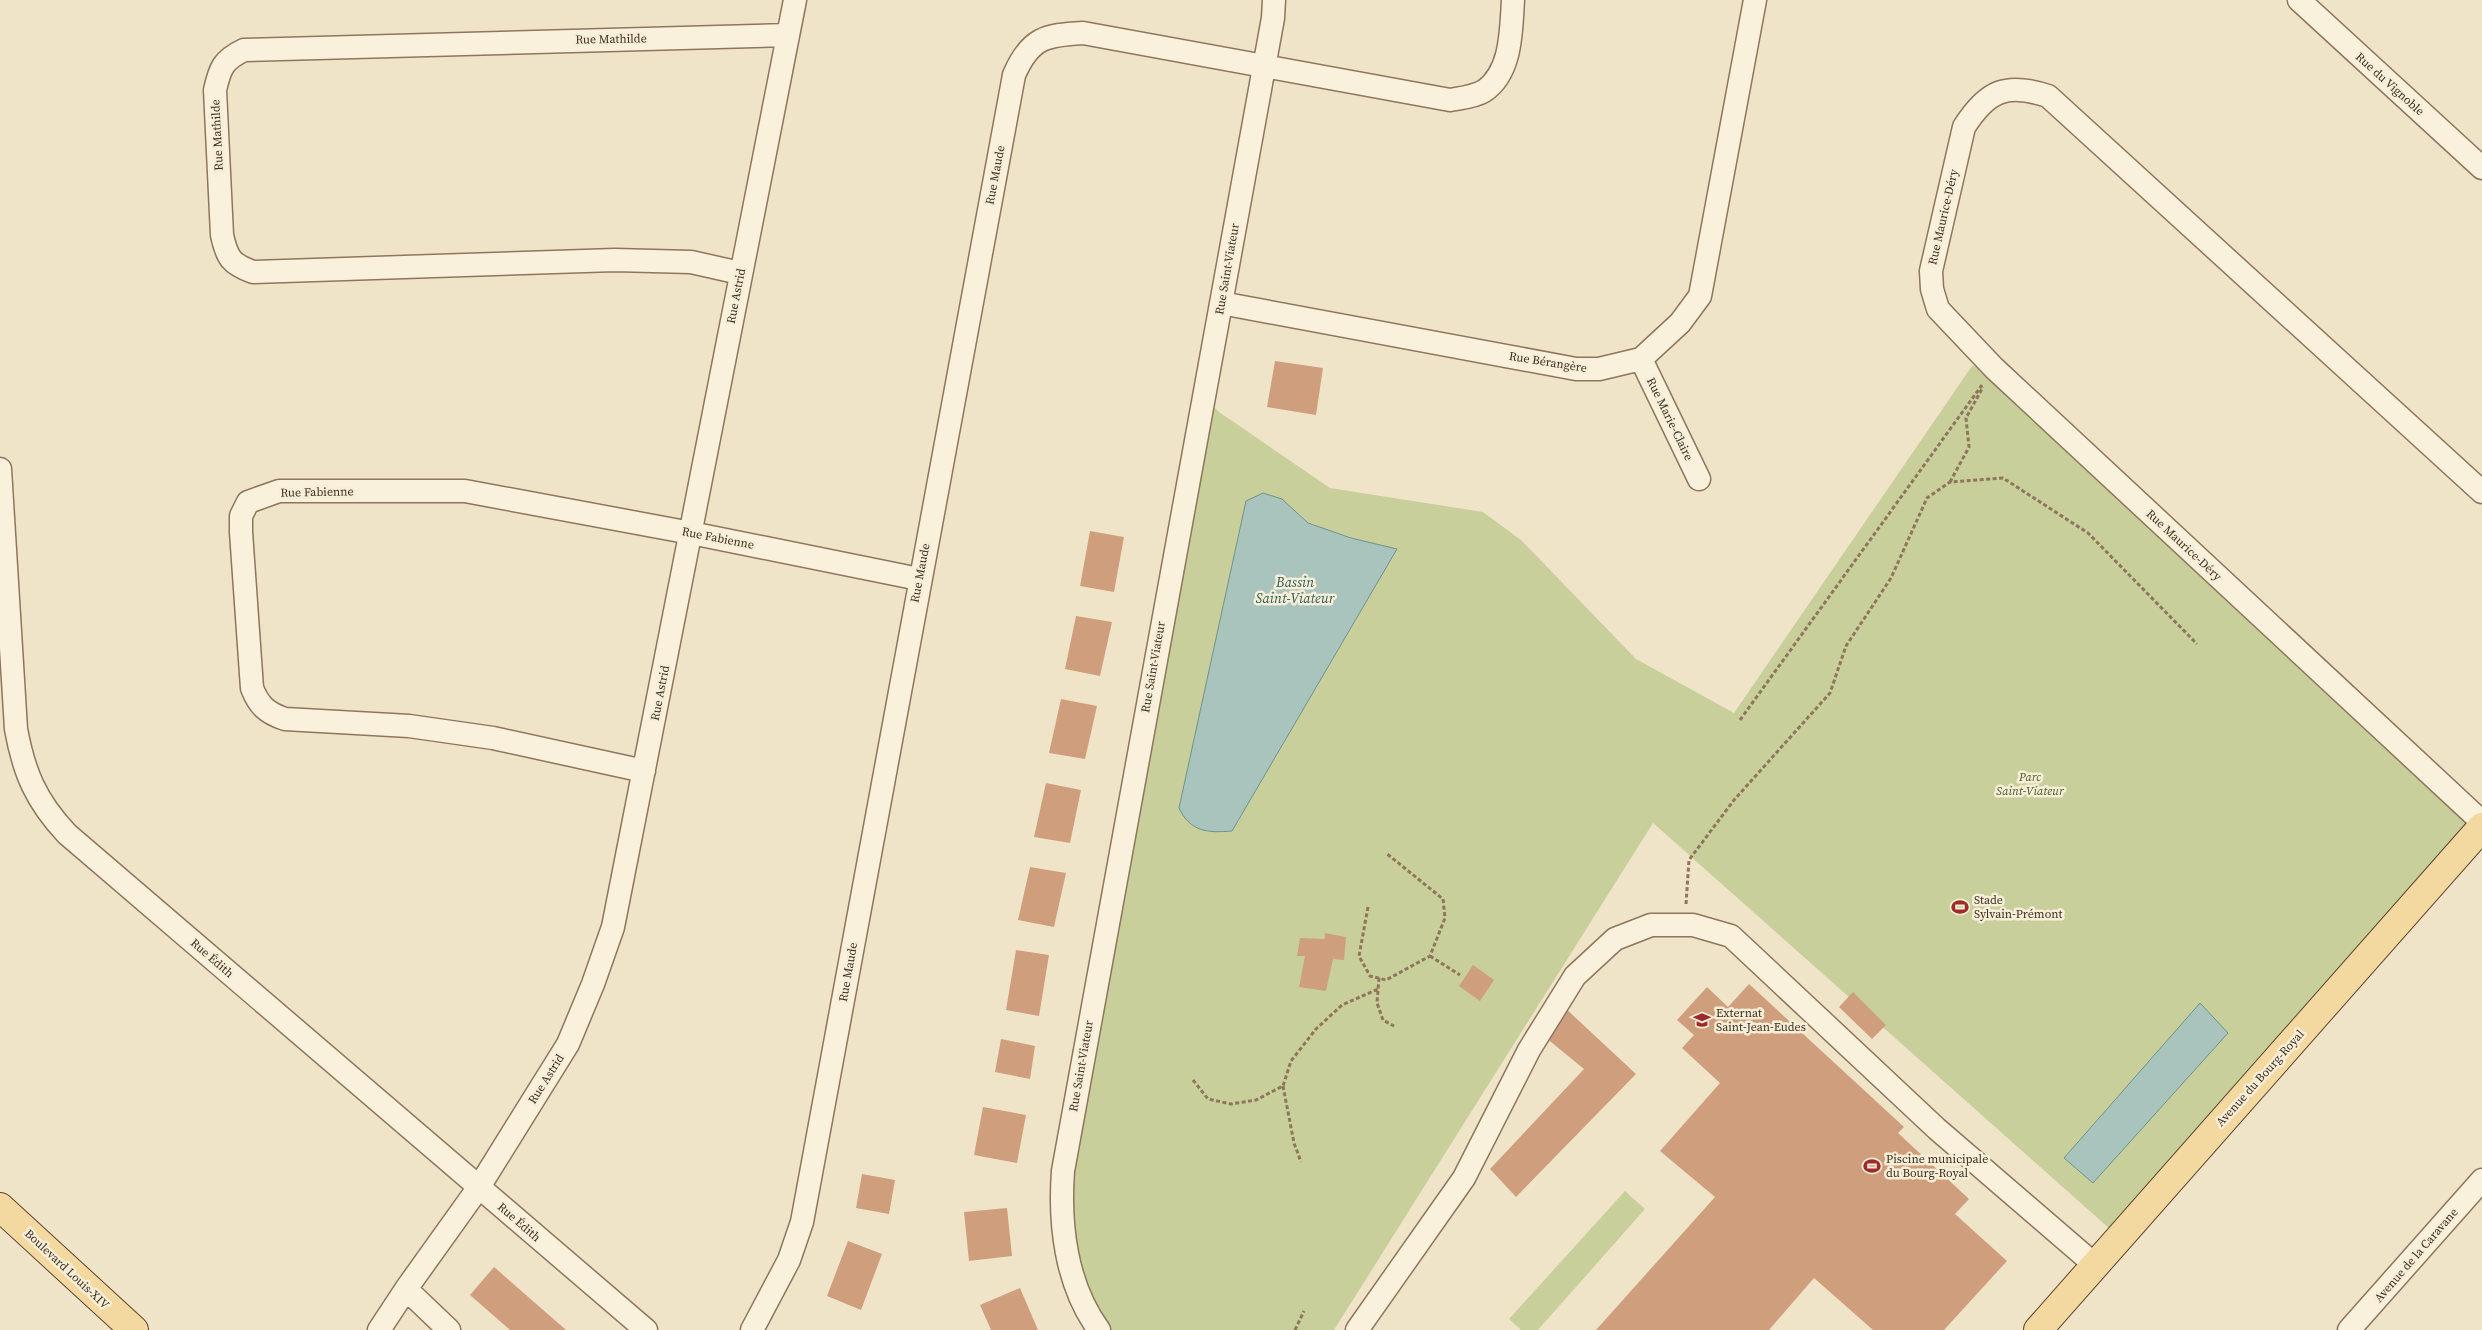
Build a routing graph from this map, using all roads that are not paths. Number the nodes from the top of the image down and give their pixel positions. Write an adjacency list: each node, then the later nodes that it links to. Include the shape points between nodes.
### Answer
1 (795, 0): 6 (street, Rue Astrid)
2 (1274, 0): 7 (street, Rue Saint-Viateur)
3 (1513, 0): 7 (street, via 1505,61 1484,91 1469,97 1450,100)
4 (1755, 0): 11 (street, Rue Bérangère, via 1700,296 1680,323)
5 (2299, 0): 8 (street, Rue du Vignoble)
6 (787, 35): 9 (street, Rue Astrid); 9 (street, Rue Mathilde, via 244,50 230,57 220,69 215,90 222,235 226,254 238,267 253,272 616,260 691,262)
7 (1264, 67): 10 (street, Rue Saint-Viateur); 16 (street, Rue Maude, via 1083,33 1057,35 1036,42 1022,56 1014,75)
8 (2482, 168)
9 (740, 273): 15 (street, Rue Astrid)
10 (1221, 303): 11 (street, Rue Bérangère, via 1576,369 1599,369); 31 (street, Rue Saint-Viateur, via 1063,1171 1062,1222 1070,1268)
11 (1641, 359): 13 (street, Rue Marie-Claire)
12 (0, 469): 17 (street, Rue Édith)
13 (1699, 479)
14 (2482, 492): 19 (street, Rue Maurice-Déry, via 2048,96 2011,88 1991,95 1976,107 1964,127 1931,271 1938,308 1994,368)
15 (691, 532): 16 (street, Rue Fabienne); 18 (street, Rue Astrid); 18 (street, Rue Fabienne, via 465,491 279,492 248,502 241,516 252,688 258,703 270,714 285,719 409,726 493,738)
16 (919, 579): 30 (street, Rue Maude, via 802,1222 782,1274)
17 (3, 580): 22 (street, Rue Édith, via 20,752 33,788 48,814 67,834)
18 (644, 771): 22 (street, Rue Astrid, via 613,927 593,984 568,1044)
19 (2482, 822)
20 (2482, 827): 24 (main road, Avenue du Bourg-Royal)
21 (2482, 1180): 34 (street, Avenue de la Caravane)
22 (479, 1187): 25 (street, Rue Astrid); 29 (street, Rue Édith)
23 (0, 1207): 26 (main road, Boulevard Louis-XIV)
24 (2096, 1265): 32 (street, via 1937,1129 1731,936 1692,925 1651,925 1615,939 1575,976 1530,1050 1464,1178); 33 (main road, Avenue du Bourg-Royal)
25 (406, 1289): 27 (street, Rue Astrid); 28 (street)
26 (134, 1330)
27 (379, 1330)
28 (449, 1330)
29 (646, 1330)
30 (752, 1330)
31 (1099, 1330)
32 (1357, 1330)
33 (2038, 1330)
34 (2350, 1330)

